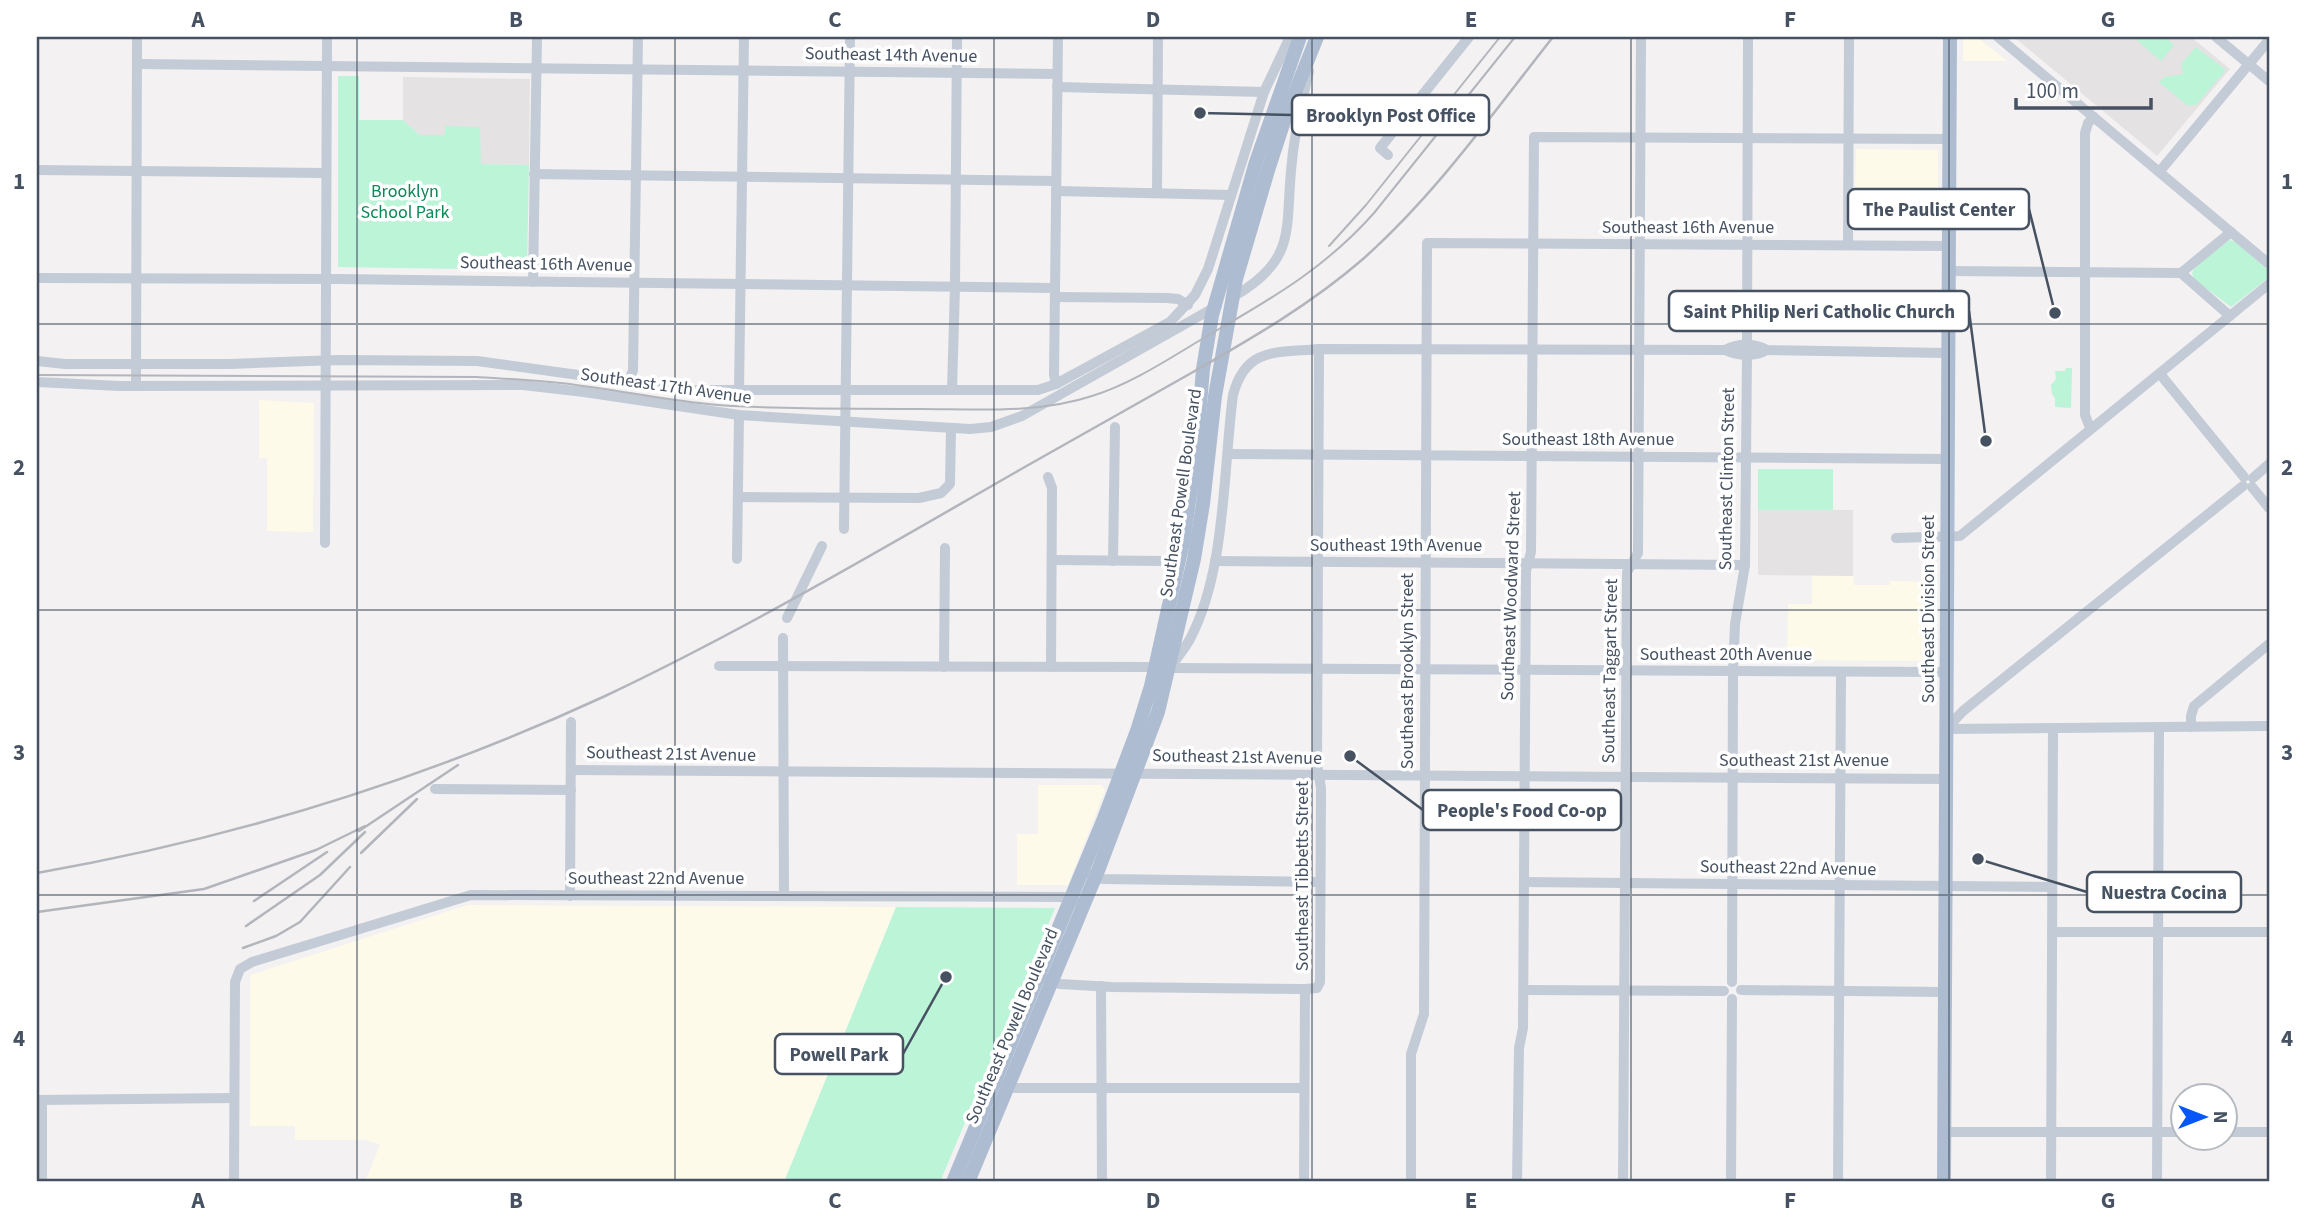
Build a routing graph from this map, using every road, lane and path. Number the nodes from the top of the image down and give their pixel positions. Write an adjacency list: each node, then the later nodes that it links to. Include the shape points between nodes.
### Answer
1 (137, 37): 21 (street)
2 (327, 37): 23 (street)
3 (537, 37): 24 (street)
4 (638, 37): 25 (street)
5 (744, 37): 26 (street)
6 (850, 37): 27 (street)
7 (957, 37): 28 (street)
8 (1058, 37): 29 (street)
9 (1158, 37): 32 (street)
10 (1290, 37): 33 (street, Southeast 17th Avenue)
11 (1300, 37): 134 (main road, Southeast Powell Boulevard, via 1265,133 1214,307)
12 (1469, 37): 39 (street, via 1380,148)
13 (1641, 37): 35 (street, Southeast Taggart Street)
14 (1748, 37): 36 (street, Southeast Clinton Street)
15 (1849, 37): 37 (street)
16 (1950, 37): 38 (main road, Southeast Division Street)
17 (1998, 37): 34 (street)
18 (2216, 37): 22 (street)
19 (2269, 40): 22 (street)
20 (1316, 41): 97 (street, Southeast 17th Avenue, via 1294,139 1287,233 1276,261 1253,284 1022,416 991,427); 134 (main road, Southeast Powell Boulevard, via 1269,167 1231,303 1194,559)
21 (137, 64): 23 (street, Southeast 14th Avenue); 41 (street)
22 (2249, 64): 30 (street); 42 (street)
23 (327, 66): 24 (street, Southeast 14th Avenue); 43 (street)
24 (536, 68): 25 (street, Southeast 14th Avenue); 44 (street)
25 (637, 68): 26 (street, Southeast 14th Avenue); 45 (street)
26 (744, 70): 27 (street, Southeast 14th Avenue); 46 (street)
27 (849, 72): 28 (street, Southeast 14th Avenue); 47 (street)
28 (957, 73): 29 (street, Southeast 14th Avenue); 48 (street)
29 (1057, 74): 31 (street)
30 (2269, 81)
31 (1057, 87): 32 (street); 49 (street)
32 (1157, 89): 33 (street); 50 (street)
33 (1264, 92): 51 (street, Southeast 17th Avenue)
34 (2094, 117): 42 (street); 61 (street, via 2085,133)
35 (1640, 137): 36 (street); 54 (street, Southeast Woodward Street, via 1534,137); 55 (street, Southeast Taggart Street)
36 (1747, 138): 37 (street); 56 (street, Southeast Clinton Street)
37 (1848, 139): 38 (street); 57 (street)
38 (1949, 139): 58 (main road, Southeast Division Street)
39 (1388, 155)
40 (37, 170): 41 (street)
41 (137, 171): 43 (street); 64 (street)
42 (2160, 171): 52 (street)
43 (326, 173): 65 (street)
44 (534, 174): 45 (street); 66 (street)
45 (636, 175): 46 (street); 67 (street)
46 (741, 177): 47 (street); 68 (street)
47 (848, 178): 48 (street); 69 (street)
48 (956, 179): 49 (street); 71 (street)
49 (1056, 186): 50 (street); 72 (street)
50 (1157, 193): 51 (street)
51 (1231, 195): 73 (street, Southeast 17th Avenue, via 1208,269)
52 (2231, 232): 59 (street); 62 (street)
53 (1427, 243): 54 (street, Southeast 16th Avenue); 76 (street, Southeast Brooklyn Street)
54 (1533, 243): 55 (street, Southeast 16th Avenue); 77 (street, Southeast Woodward Street)
55 (1640, 245): 56 (street, Southeast 16th Avenue); 78 (street, Southeast Taggart Street)
56 (1746, 245): 57 (street, Southeast 16th Avenue); 79 (street, Southeast Clinton Street)
57 (1848, 245): 58 (street, Southeast 16th Avenue)
58 (1949, 246): 60 (main road, Southeast Division Street)
59 (2269, 264)
60 (1949, 271): 61 (street); 80 (main road, Southeast Division Street)
61 (2084, 271): 62 (street); 96 (street, via 2085,415)
62 (2181, 273): 74 (street)
63 (37, 278): 64 (street, Southeast 16th Avenue)
64 (137, 278): 65 (street, Southeast 16th Avenue); 83 (street)
65 (326, 279): 66 (street, Southeast 16th Avenue); 82 (street)
66 (533, 282): 67 (street, Southeast 16th Avenue)
67 (635, 283): 68 (street, Southeast 16th Avenue); 86 (street)
68 (740, 283): 69 (street, Southeast 16th Avenue); 92 (street)
69 (848, 284): 71 (street, Southeast 16th Avenue); 90 (street)
70 (2269, 284): 74 (street)
71 (955, 286): 72 (street, Southeast 16th Avenue); 91 (street)
72 (1055, 292): 73 (street, Southeast 16th Avenue, via 1167,298); 87 (street)
73 (1188, 304): 87 (street, Southeast 17th Avenue, via 1170,322)
74 (2230, 316): 84 (street)
75 (1319, 349): 76 (street); 98 (street, via 1279,351 1252,362 1239,376); 99 (street, Southeast Tibbetts Street)
76 (1425, 350): 77 (street); 100 (street, Southeast Brooklyn Street)
77 (1533, 350): 78 (street); 101 (street, Southeast Woodward Street)
78 (1640, 350): 79 (street, via 1725,350 1734,345); 102 (street, Southeast Taggart Street)
79 (1747, 350): 80 (street, via 1759,345 1767,350); 103 (street, Southeast Clinton Street)
80 (1948, 352): 104 (main road, Southeast Division Street)
81 (37, 361): 83 (street, Southeast 17th Avenue)
82 (326, 361): 83 (street, Southeast 17th Avenue); 86 (street, Southeast 17th Avenue, via 477,361); 89 (street)
83 (136, 364): 88 (street)
84 (2160, 374): 96 (street); 107 (street)
85 (37, 382): 88 (street, Southeast 17th Avenue)
86 (629, 382): 92 (street, Southeast 17th Avenue)
87 (1056, 384): 91 (street, Southeast 17th Avenue, via 1038,390)
88 (136, 386): 89 (street, Southeast 17th Avenue)
89 (326, 386): 93 (street, Southeast 17th Avenue, via 523,385); 114 (street)
90 (846, 388): 91 (street, Southeast 17th Avenue); 92 (street, Southeast 17th Avenue); 94 (street)
91 (952, 390)
92 (739, 391)
93 (740, 415): 94 (street, Southeast 17th Avenue); 108 (street)
94 (846, 422): 97 (street, Southeast 17th Avenue); 109 (street)
95 (1115, 427): 119 (street)
96 (2090, 428): 113 (street, via 1962,534)
97 (951, 429): 109 (street, via 951,478 944,491 919,498)
98 (1228, 454): 99 (street, Southeast 18th Avenue); 121 (street)
99 (1319, 455): 100 (street, Southeast 18th Avenue); 122 (street, Southeast Tibbetts Street)
100 (1425, 456): 101 (street, Southeast 18th Avenue); 123 (street, Southeast Brooklyn Street)
101 (1532, 457): 102 (street, Southeast 18th Avenue); 124 (street, Southeast Woodward Street)
102 (1639, 457): 103 (street, Southeast 18th Avenue); 125 (street, Southeast Taggart Street, via 1638,553)
103 (1745, 457): 104 (street, Southeast 18th Avenue); 126 (street, Southeast Clinton Street)
104 (1948, 459): 113 (main road, Southeast Division Street)
105 (2269, 464): 107 (street)
106 (1048, 477): 118 (street)
107 (2248, 482): 110 (street); 147 (street)
108 (738, 497): 109 (street); 117 (street)
109 (844, 498): 111 (street)
110 (2269, 508)
111 (844, 529)
112 (1896, 538): 113 (street)
113 (1947, 538): 140 (main road, Southeast Division Street)
114 (325, 543)
115 (822, 546): 127 (street)
116 (945, 548): 132 (street)
117 (737, 559)
118 (1053, 560): 119 (street); 133 (street)
119 (1113, 561): 120 (street)
120 (1166, 561)
121 (1214, 561): 122 (street, Southeast 19th Avenue); 134 (street, via 1193,633)
122 (1319, 562): 123 (street, Southeast 19th Avenue); 135 (street, Southeast Tibbetts Street)
123 (1424, 563): 124 (street, Southeast 19th Avenue); 138 (street, Southeast Brooklyn Street)
124 (1528, 563): 125 (street, Southeast 19th Avenue); 136 (street, Southeast Woodward Street)
125 (1633, 564): 126 (street, Southeast 19th Avenue); 139 (street, Southeast Taggart Street, via 1627,572)
126 (1745, 565): 137 (street, Southeast Clinton Street)
127 (787, 618)
128 (783, 638): 131 (street)
129 (2269, 644): 144 (street, via 2194,706)
130 (719, 666): 131 (street, Southeast 20th Avenue)
131 (783, 666): 132 (street, Southeast 20th Avenue); 149 (street)
132 (943, 667): 133 (street, Southeast 20th Avenue)
133 (1051, 667): 134 (street, Southeast 20th Avenue)
134 (1163, 668): 135 (street, Southeast 20th Avenue); 150 (main road, Southeast Powell Boulevard, via 1158,712)
135 (1318, 668): 138 (street, Southeast 20th Avenue); 151 (street, Southeast Tibbetts Street)
136 (1525, 670): 138 (street, Southeast 20th Avenue); 139 (street, Southeast 20th Avenue); 153 (street, Southeast Woodward Street)
137 (1733, 670): 139 (street, Southeast 20th Avenue); 141 (street, Southeast 20th Avenue); 155 (street, Southeast Clinton Street)
138 (1424, 671): 152 (street, Southeast Brooklyn Street)
139 (1627, 671): 154 (street, Southeast Taggart Street)
140 (1946, 671): 141 (street, Southeast 20th Avenue); 147 (main road, Southeast Division Street)
141 (1840, 672): 156 (street)
142 (571, 722): 148 (street)
143 (2269, 726): 144 (street)
144 (2191, 727): 146 (street)
145 (2053, 728): 146 (street); 147 (street); 167 (street)
146 (2159, 728): 172 (street)
147 (1946, 729): 157 (main road, Southeast Division Street)
148 (571, 770): 149 (street, Southeast 21st Avenue); 159 (street)
149 (783, 772): 150 (street, Southeast 21st Avenue); 168 (street)
150 (1129, 773): 151 (street, Southeast 21st Avenue); 160 (main road, Southeast Powell Boulevard)
151 (1319, 775): 152 (street, Southeast 21st Avenue); 161 (street, Southeast Tibbetts Street)
152 (1424, 776): 153 (street, Southeast 21st Avenue); 199 (street, Southeast Brooklyn Street, via 1424,1014 1411,1054)
153 (1525, 776): 154 (street, Southeast 21st Avenue); 162 (street, Southeast Woodward Street)
154 (1626, 777): 155 (street, Southeast 21st Avenue); 163 (street, Southeast Taggart Street)
155 (1733, 777): 156 (street, Southeast 21st Avenue); 164 (street, Southeast Clinton Street)
156 (1840, 778): 157 (street, Southeast 21st Avenue); 165 (street)
157 (1946, 779): 166 (main road, Southeast Division Street)
158 (435, 789): 159 (street)
159 (571, 790): 169 (street)
160 (1089, 874): 161 (street, via 1108,879); 170 (main road, Southeast Powell Boulevard)
161 (1320, 882): 176 (street, Southeast Tibbetts Street, via 1320,982 1317,988)
162 (1524, 882): 163 (street, Southeast 22nd Avenue); 177 (street, Southeast Woodward Street)
163 (1626, 883): 164 (street, Southeast 22nd Avenue); 178 (street, Southeast Taggart Street)
164 (1732, 884): 165 (street, Southeast 22nd Avenue); 181 (street, Southeast Clinton Street, via 1732,982 1738,984)
165 (1839, 886): 166 (street, Southeast 22nd Avenue); 179 (street)
166 (1945, 887): 167 (street, Southeast 22nd Avenue); 180 (main road, Southeast Division Street)
167 (2052, 887): 171 (street)
168 (783, 895): 169 (street, Southeast 22nd Avenue); 170 (street, Southeast 22nd Avenue, via 1055,897)
169 (570, 896): 185 (street, Southeast 22nd Avenue, via 462,896 252,962 240,970 235,982)
170 (1077, 902): 174 (main road, Southeast Powell Boulevard)
171 (2052, 932): 172 (street); 188 (street)
172 (2158, 932): 173 (street); 189 (street)
173 (2269, 932)
174 (1045, 978): 175 (street, via 1060,984); 182 (main road, Southeast Powell Boulevard)
175 (1101, 986): 176 (street); 183 (street)
176 (1305, 989): 184 (street, Southeast Tibbetts Street)
177 (1524, 990): 178 (street); 200 (street, Southeast Woodward Street)
178 (1626, 990): 181 (street); 201 (street, Southeast Taggart Street)
179 (1839, 992): 180 (street); 181 (street); 203 (street)
180 (1945, 992): 187 (main road, Southeast Division Street)
181 (1732, 993): 202 (street)
182 (1002, 1083): 183 (street); 195 (main road, Southeast Powell Boulevard); 196 (main road, Southeast Powell Boulevard)
183 (1101, 1087): 184 (street); 197 (street)
184 (1304, 1088): 198 (street, Southeast Tibbetts Street)
185 (234, 1098): 186 (street); 194 (street)
186 (39, 1100): 193 (street)
187 (1944, 1132): 188 (street); 204 (main road, Southeast Division Street)
188 (2052, 1132): 189 (street); 205 (street)
189 (2158, 1132): 190 (street); 206 (street)
190 (2170, 1132)
191 (2240, 1132): 192 (street)
192 (2269, 1132)
193 (41, 1182)
194 (234, 1182)
195 (953, 1182)
196 (968, 1182)
197 (1102, 1182)
198 (1304, 1182)
199 (1411, 1182)
200 (1517, 1182)
201 (1623, 1182)
202 (1731, 1182)
203 (1838, 1182)
204 (1944, 1182)
205 (2051, 1182)
206 (2158, 1182)

